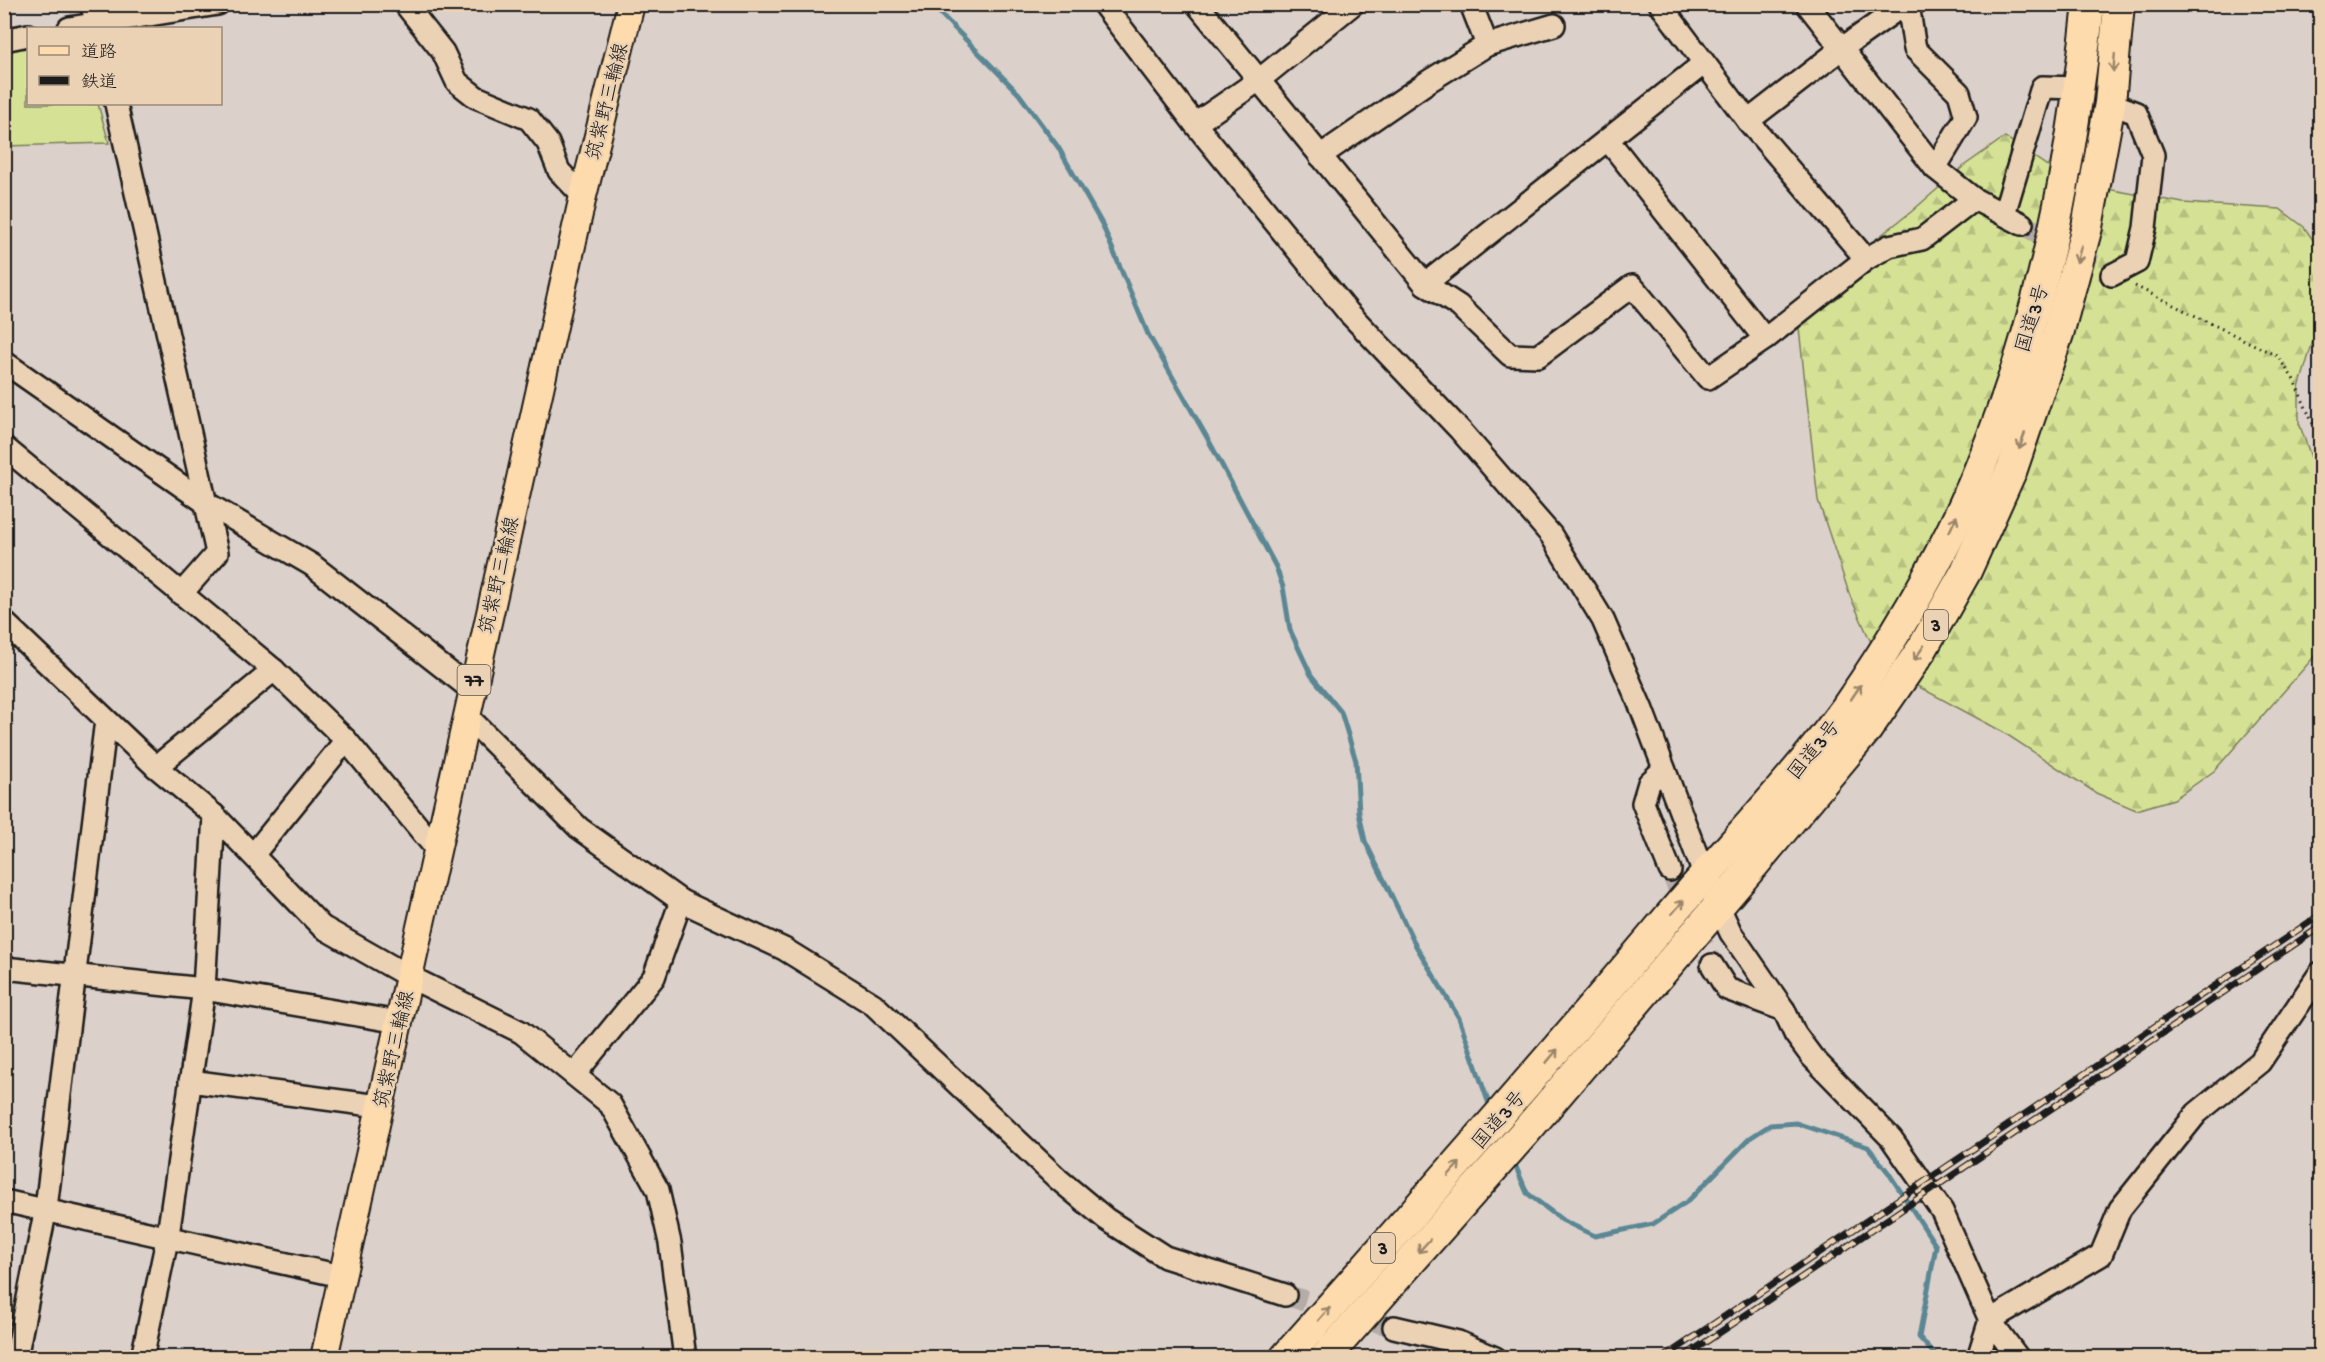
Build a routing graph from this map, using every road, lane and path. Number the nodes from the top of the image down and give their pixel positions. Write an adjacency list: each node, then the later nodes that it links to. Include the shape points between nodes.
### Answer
1 (218, 4): 13 (street)
2 (405, 4): 30 (street, via 443,52 457,82 476,97 529,119 548,143 559,171)
3 (631, 4): 30 (main road, 筑紫野三輪線 / 77)
4 (1103, 4): 26 (street)
5 (1197, 4): 21 (street)
6 (1353, 4): 21 (street)
7 (1471, 4): 18 (street)
8 (1660, 4): 20 (street)
9 (1807, 4): 19 (street)
10 (1906, 4): 19 (street); 29 (street, via 1915,49 1959,93 1966,117)
11 (2090, 4): 22 (highway, 国道3号 / 3)
12 (2120, 4): 23 (highway, 国道3号 / 3, one-way to 23)
13 (96, 19): 15 (street)
14 (1554, 26): 18 (street)
15 (72, 27)
16 (27, 35): 17 (street)
17 (4, 40)
18 (1487, 45): 28 (street)
19 (1841, 49): 25 (street); 29 (street)
20 (1703, 64): 25 (street); 27 (street)
21 (1259, 80): 26 (street); 28 (street)
22 (2080, 88): 31 (street, via 2042,87 2013,219); 53 (highway, 国道3号 / 3, one-way to 22, via 1844,710 1901,625 1986,454 2031,323 2058,219)
23 (2110, 103): 33 (street, via 2136,113 2153,154 2137,262); 55 (highway, 国道3号 / 3, one-way to 55, via 2087,227 2058,334 2012,469 1966,571 1922,649 1867,729)
24 (116, 105): 39 (street)
25 (1748, 121): 32 (street)
26 (1195, 124): 48 (street, via 1348,312 1460,430 1551,536 1603,620)
27 (1608, 140): 34 (street); 35 (street)
28 (1320, 156): 34 (street)
29 (1935, 168): 31 (street)
30 (583, 196): 43 (main road, 筑紫野三輪線 / 77)
31 (1974, 199): 32 (street, via 1922,239 1889,246)
32 (1866, 259): 35 (street)
33 (2112, 275): 37 (path, via 2277,356 2293,378)
34 (1425, 284): 35 (street, via 1459,306 1510,355 1538,356 1632,286 1708,378)
35 (1764, 339)
36 (4, 362): 39 (street)
37 (2320, 440)
38 (4, 447): 40 (street)
39 (206, 502): 40 (street, via 217,553); 43 (street, via 312,565)
40 (181, 594): 42 (street)
41 (4, 622): 47 (street)
42 (274, 670): 46 (street); 47 (street)
43 (472, 690): 44 (main road, 筑紫野三輪線 / 77)
44 (467, 716): 50 (main road, 筑紫野三輪線 / 77); 54 (street, via 579,828)
45 (105, 728): 59 (street)
46 (346, 740): 50 (street); 51 (street)
47 (156, 767): 49 (street)
48 (1664, 769): 52 (street, via 1649,783 1643,803); 53 (street)
49 (214, 815): 51 (street); 61 (street)
50 (438, 851): 60 (main road, 筑紫野三輪線 / 77)
51 (253, 855): 60 (street, via 322,927)
52 (1670, 870)
53 (1706, 877): 55 (street); 78 (highway, 国道3号 / 3, one-way to 53, via 1514,1101)
54 (681, 901): 64 (street, via 654,977); 71 (street, via 784,949 873,1004 1058,1179 1106,1219 1165,1257)
55 (1719, 906): 62 (street, via 1731,933); 79 (highway, 国道3号 / 3, one-way to 79)
56 (1712, 965): 62 (street, via 1727,989)
57 (4, 968): 59 (street)
58 (2320, 973): 72 (street, via 2260,1062 2197,1113 2120,1209 2101,1255)
59 (76, 975): 61 (street); 68 (street)
60 (410, 977): 63 (main road, 筑紫野三輪線 / 77); 64 (street, via 521,1032)
61 (204, 989): 63 (street); 65 (street)
62 (1784, 1010): 72 (street, via 1812,1057 1890,1138 1942,1211)
63 (399, 1022): 66 (main road, 筑紫野三輪線 / 77)
64 (575, 1074): 77 (street, via 610,1104 658,1190 670,1243)
65 (190, 1081): 66 (street); 69 (street)
66 (379, 1106): 70 (main road, 筑紫野三輪線 / 77)
67 (4, 1201): 68 (street)
68 (46, 1208): 69 (street); 74 (street)
69 (168, 1235): 70 (street); 75 (street)
70 (341, 1275): 76 (main road, 筑紫野三輪線 / 77)
71 (1286, 1295)
72 (1990, 1320): 81 (street); 82 (street)
73 (1394, 1327): 80 (street, via 1458,1342)
74 (16, 1358)
75 (142, 1358)
76 (324, 1358)
77 (685, 1358)
78 (1285, 1358)
79 (1325, 1358)
80 (1495, 1358)
81 (1978, 1358)
82 (2018, 1358)

